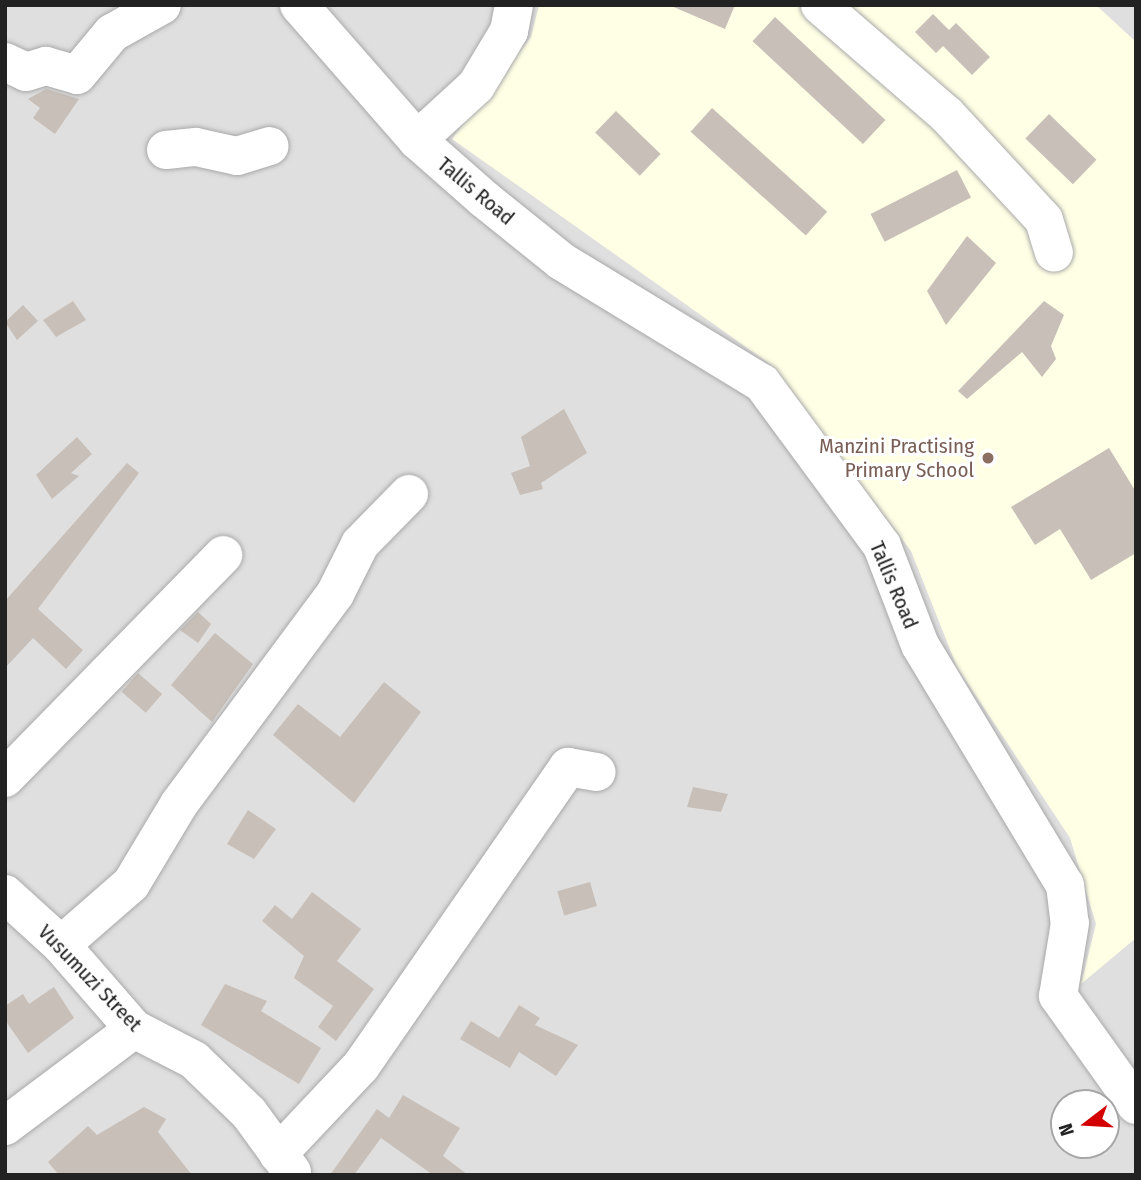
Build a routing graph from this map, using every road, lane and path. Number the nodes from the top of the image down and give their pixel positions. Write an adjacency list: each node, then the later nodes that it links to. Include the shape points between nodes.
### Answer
1 (162, 5): 5 (street, via 113,33 77,75 46,66 26,72)
2 (299, 5): 6 (street, Tallis Road)
3 (514, 5): 6 (street, via 509,31 476,86)
4 (820, 5): 9 (street, via 955,123 1044,220)
5 (5, 62)
6 (417, 140): 17 (street, Tallis Road, via 561,261 762,383 882,545 920,645 1065,885 1070,923 1058,996)
7 (270, 146): 8 (street, via 237,156 196,147)
8 (166, 150)
9 (1054, 253)
10 (408, 494): 15 (street, via 360,544 335,594 179,804 131,884)
11 (223, 555): 13 (street)
12 (597, 772): 19 (street, via 568,767 361,1066)
13 (5, 778)
14 (5, 894): 15 (street, Vusumuzi Street)
15 (61, 945): 16 (street, Vusumuzi Street)
16 (134, 1029): 18 (street); 19 (street, Vusumuzi Street, via 194,1060 249,1113)
17 (1136, 1105)
18 (5, 1126)
19 (286, 1164)

